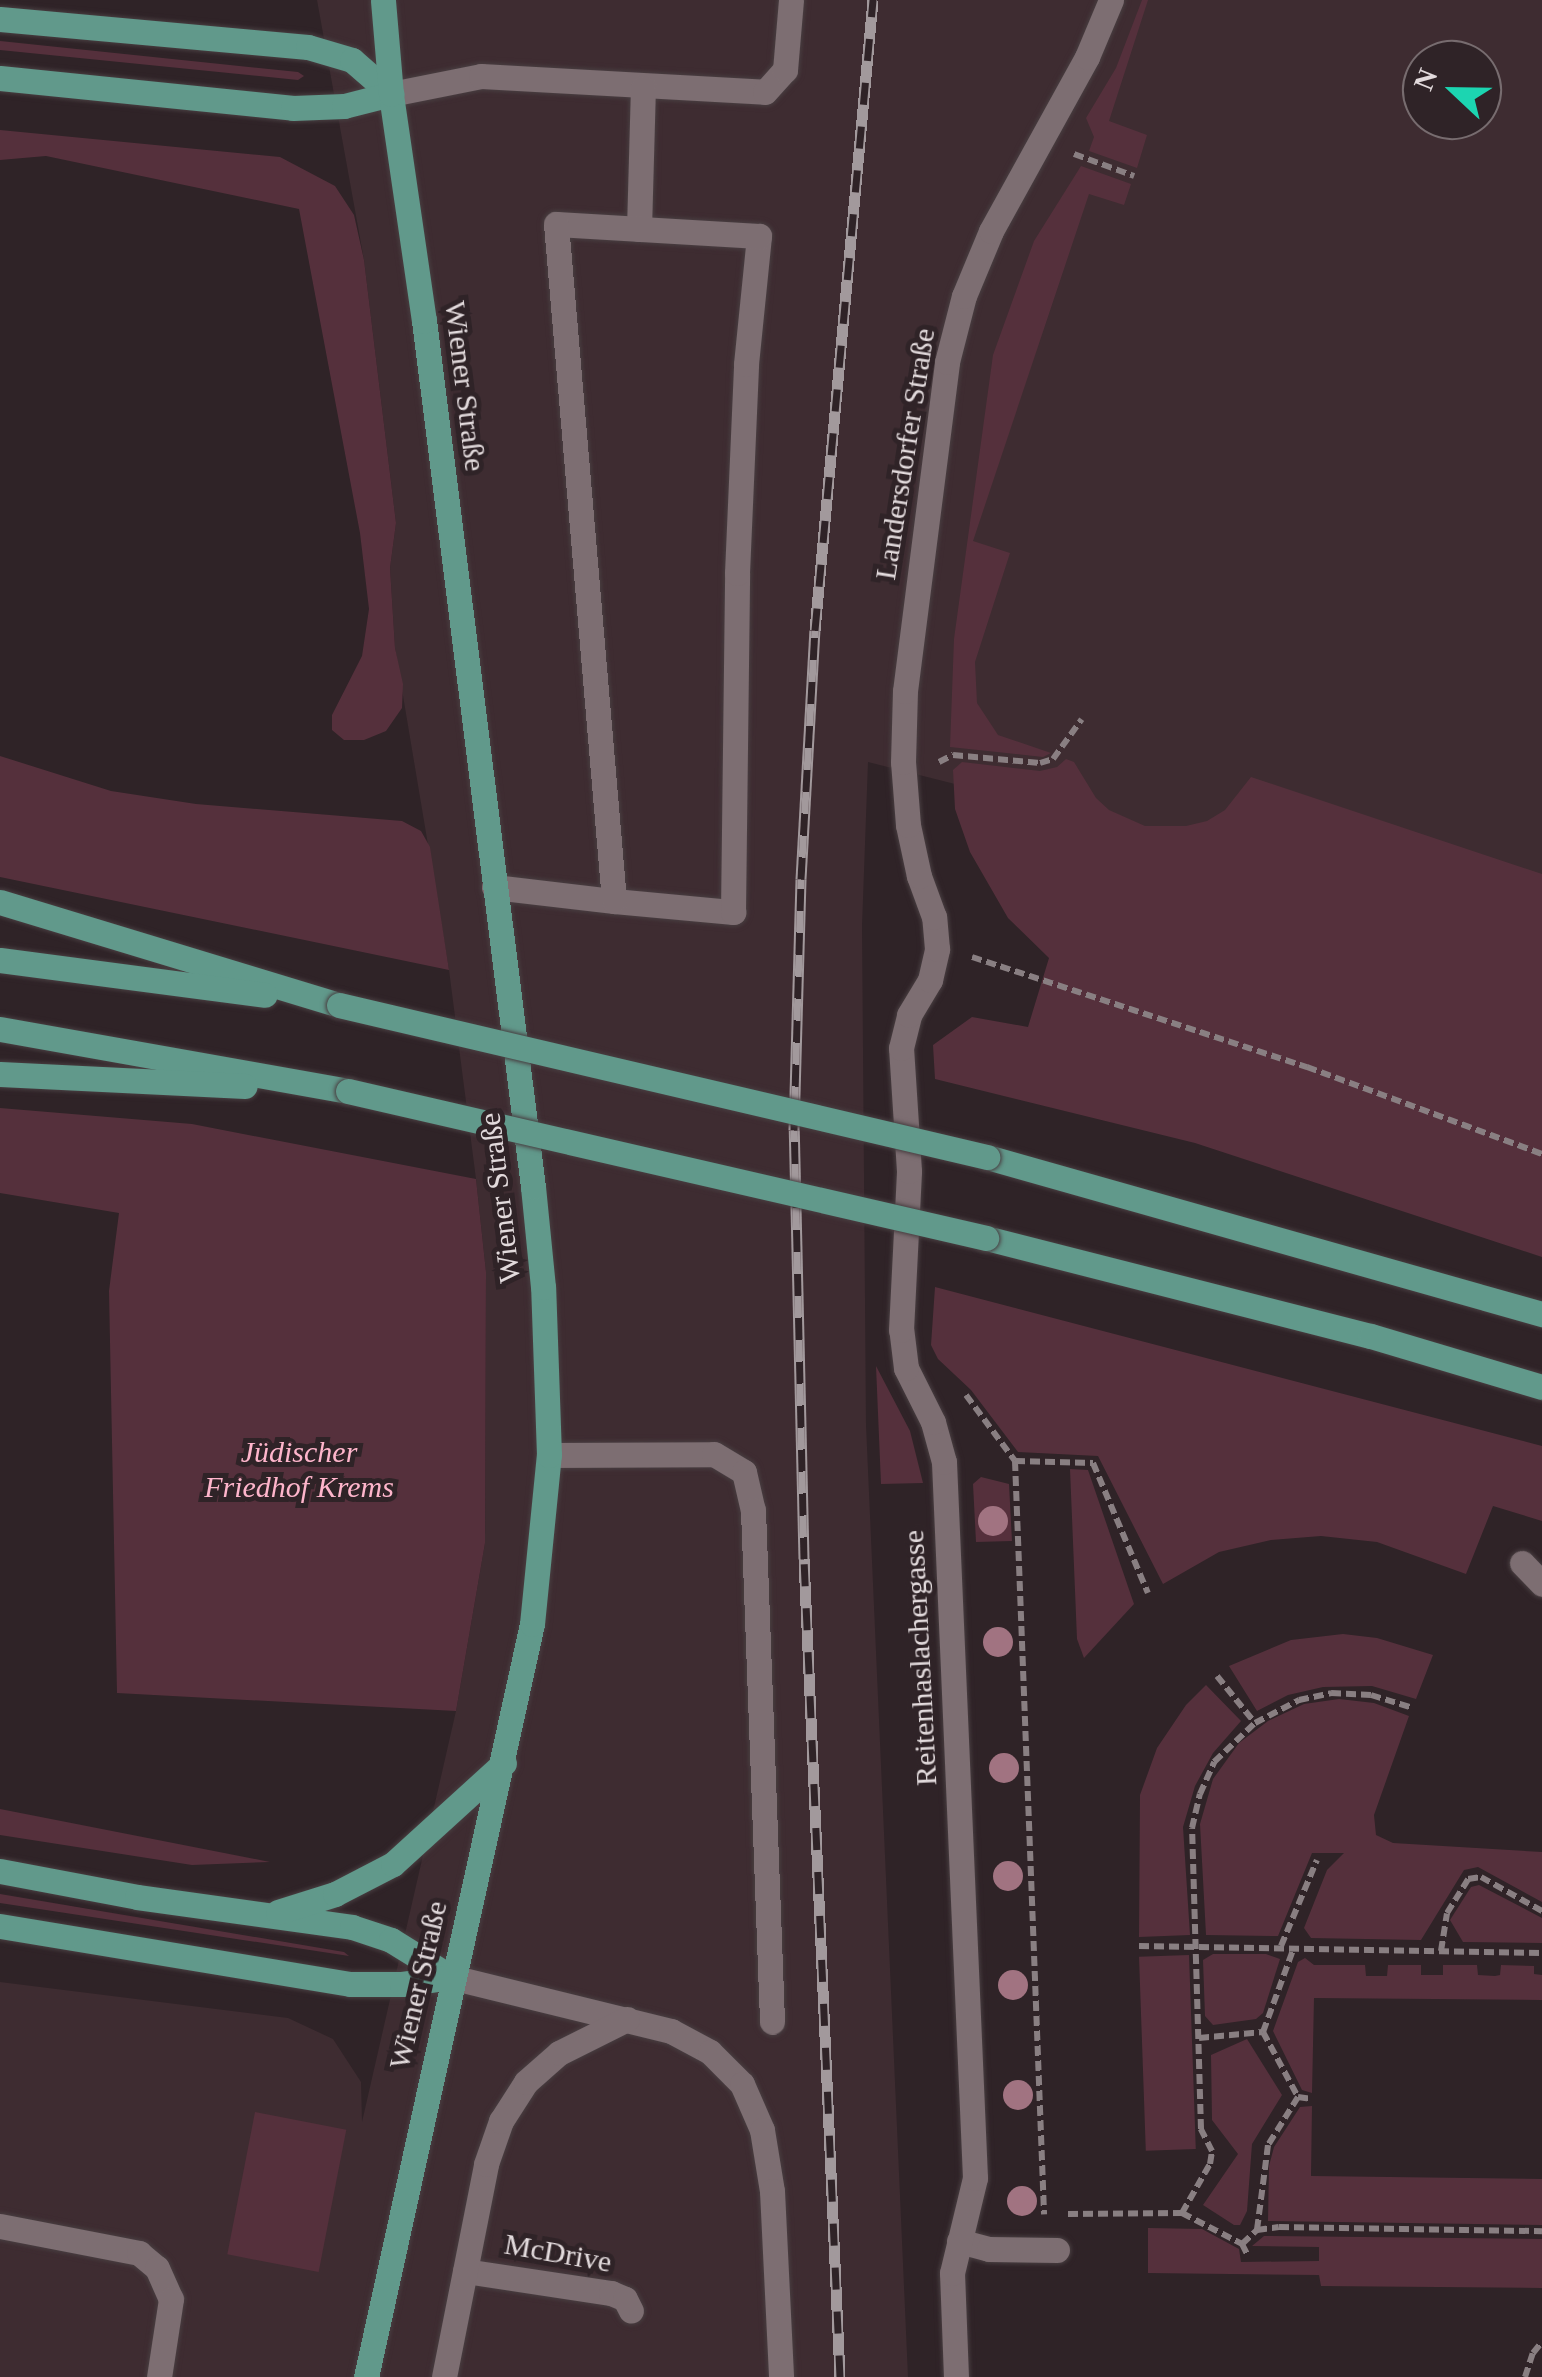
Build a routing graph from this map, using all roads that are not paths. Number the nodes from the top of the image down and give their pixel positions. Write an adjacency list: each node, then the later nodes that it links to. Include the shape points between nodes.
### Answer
1 (383, 0): 7 (main road, Wiener Straße)
2 (791, 0): 6 (street, via 784,70 766,92)
3 (1111, 0): 12 (street, Landersdorfer Straße, via 1087,57 991,230 947,362 911,639 903,762 908,825 934,917)
4 (0, 19): 7 (main road, via 308,47 352,60)
5 (0, 78): 7 (main road, via 293,108 344,106)
6 (643, 88): 7 (street, via 481,76); 8 (street)
7 (391, 94): 9 (main road, Wiener Straße)
8 (639, 229): 10 (street, via 556,224); 10 (street, via 759,236 737,573 733,912)
9 (494, 887): 10 (street); 20 (main road, Wiener Straße, via 543,1286)
10 (614, 900)
11 (0, 902): 14 (main road)
12 (936, 949): 31 (street, Reitenhaslachergasse, via 901,1048 909,1170 901,1330 906,1368 944,1462 975,2178)
13 (0, 960): 14 (main road)
14 (339, 1005): 18 (main road, bridge, via 987,1157)
15 (0, 1029): 17 (main road)
16 (0, 1074): 17 (main road)
17 (348, 1091): 19 (main road, bridge, via 986,1238)
18 (1542, 1314)
19 (1542, 1387)
20 (549, 1455): 23 (main road, Wiener Straße, via 534,1610); 29 (street, via 714,1454 744,1472 753,1510)
21 (1522, 1563): 22 (street)
22 (1542, 1584)
23 (504, 1763): 25 (main road, via 393,1864 335,1894); 27 (main road, Wiener Straße)
24 (0, 1871): 25 (main road)
25 (268, 1914): 27 (main road, via 391,1940)
26 (0, 1926): 27 (main road, via 350,1984)
27 (451, 1977): 28 (street); 36 (main road, Wiener Straße)
28 (627, 2019): 33 (street, via 559,2053 526,2082 486,2164); 38 (street, via 672,2031 710,2052 742,2084 762,2130 772,2191)
29 (772, 2022)
30 (0, 2226): 35 (street, via 139,2253 157,2268 171,2299)
31 (960, 2240): 32 (street, via 989,2249); 39 (street, Reitenhaslachergasse, via 952,2274)
32 (1057, 2250)
33 (465, 2271): 34 (street, McDrive, via 611,2293 625,2298); 37 (street)
34 (631, 2312)
35 (159, 2377)
36 (366, 2377)
37 (444, 2377)
38 (780, 2377)
39 (956, 2377)

